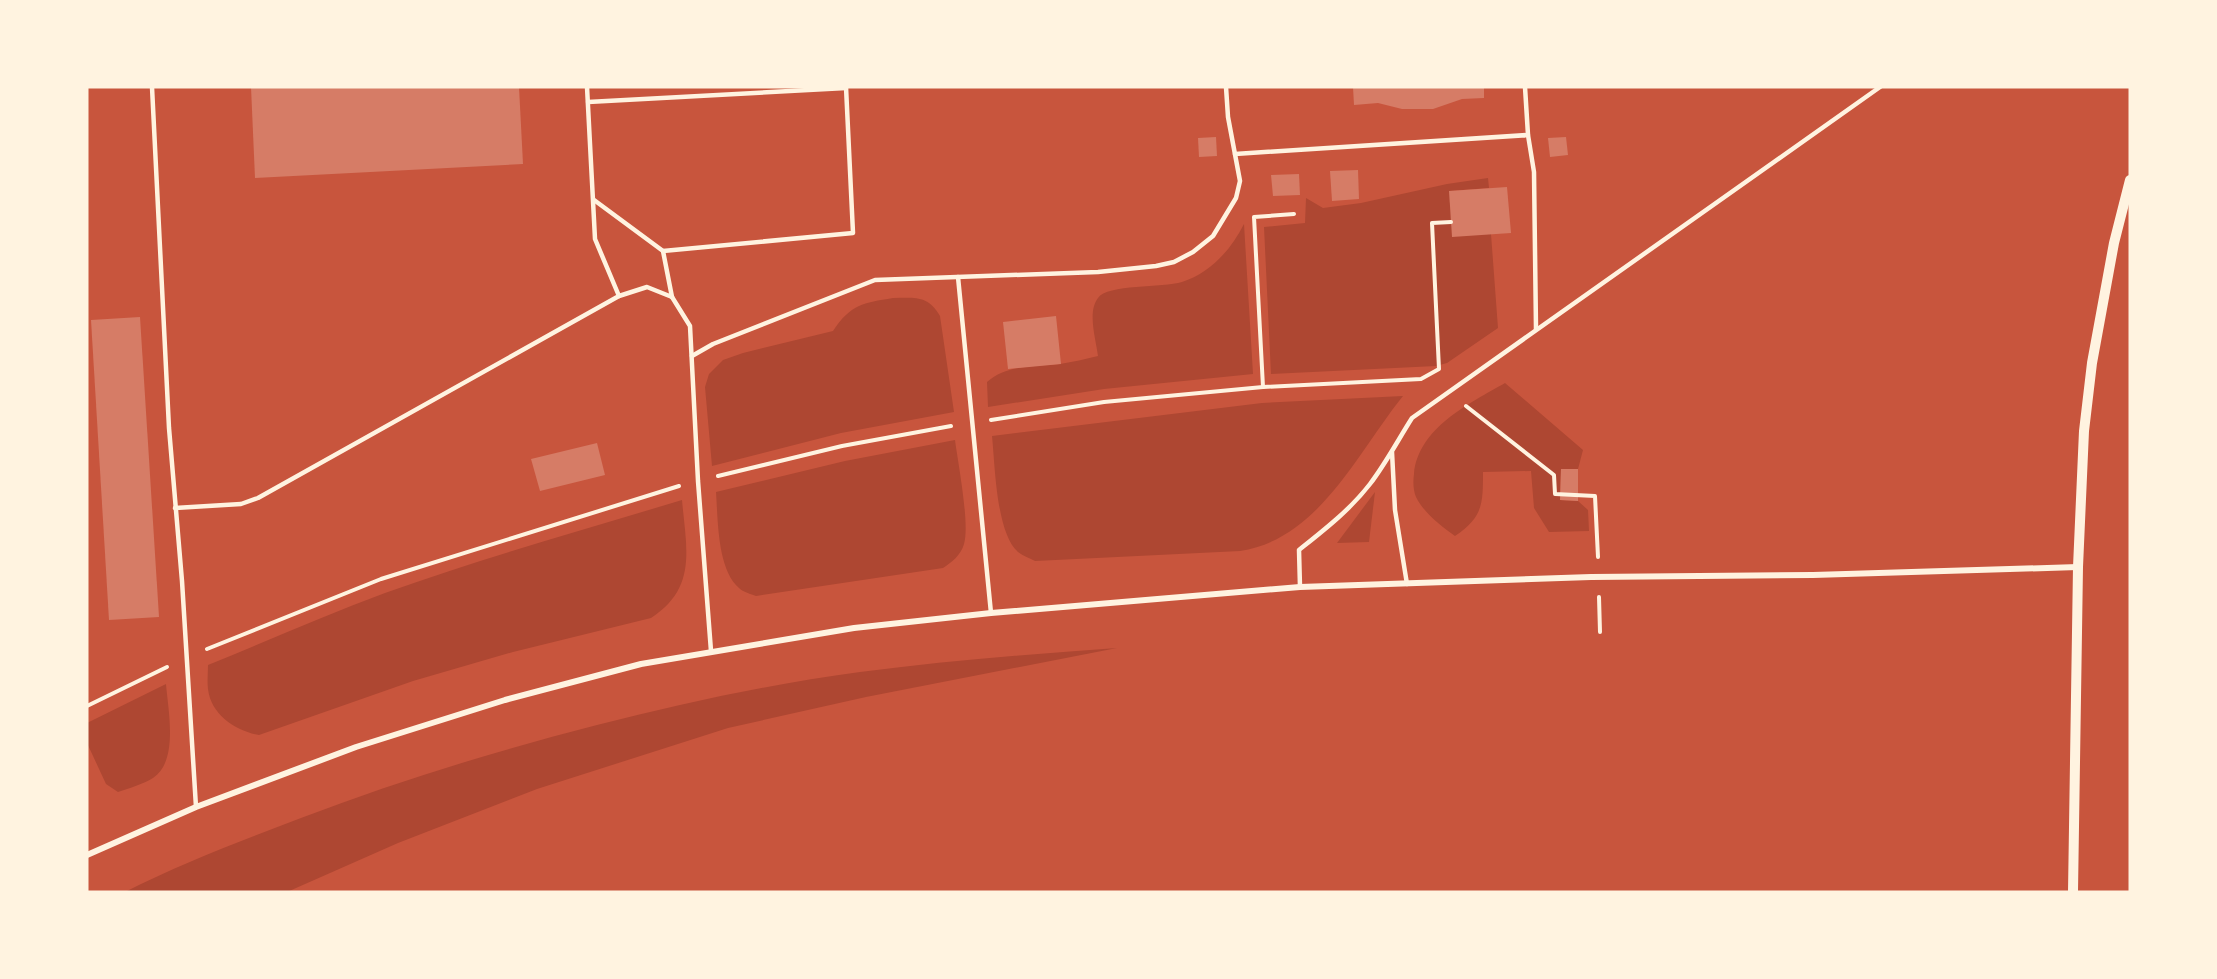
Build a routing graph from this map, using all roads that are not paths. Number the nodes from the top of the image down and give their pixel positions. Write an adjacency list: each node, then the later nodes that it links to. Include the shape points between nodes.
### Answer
1 (152, 87): 19 (lane)
2 (587, 87): 7 (lane)
3 (846, 87): 7 (lane); 12 (lane, via 853,233)
4 (1226, 87): 9 (lane)
5 (1525, 87): 8 (lane)
6 (1880, 87): 16 (lane)
7 (588, 102): 11 (lane)
8 (1528, 135): 9 (lane); 16 (lane, via 1534,172)
9 (1236, 154): 13 (lane, via 1240,181 1236,198 1213,236 1173,262 1098,272)
10 (2130, 180): 20 (street, via 2092,363 2084,431)
11 (594, 200): 12 (lane); 14 (lane, via 596,239)
12 (663, 251): 15 (lane)
13 (958, 277): 17 (lane, via 875,280 713,344); 23 (lane)
14 (618, 296): 15 (lane, via 647,287); 19 (lane, via 258,498 241,504)
15 (672, 297): 17 (lane, via 690,326)
16 (1536, 329): 18 (lane, via 1412,417)
17 (692, 356): 24 (lane)
18 (1392, 452): 21 (lane, via 1395,510); 22 (lane, via 1370,485 1339,518 1299,550)
19 (175, 508): 25 (lane)
20 (2078, 567): 21 (street); 27 (street)
21 (1407, 584): 22 (street)
22 (1300, 587): 23 (street)
23 (991, 613): 24 (street, via 854,628)
24 (711, 651): 25 (street, via 641,664 505,700 356,747)
25 (196, 807): 26 (street)
26 (87, 855)
27 (2073, 892)

